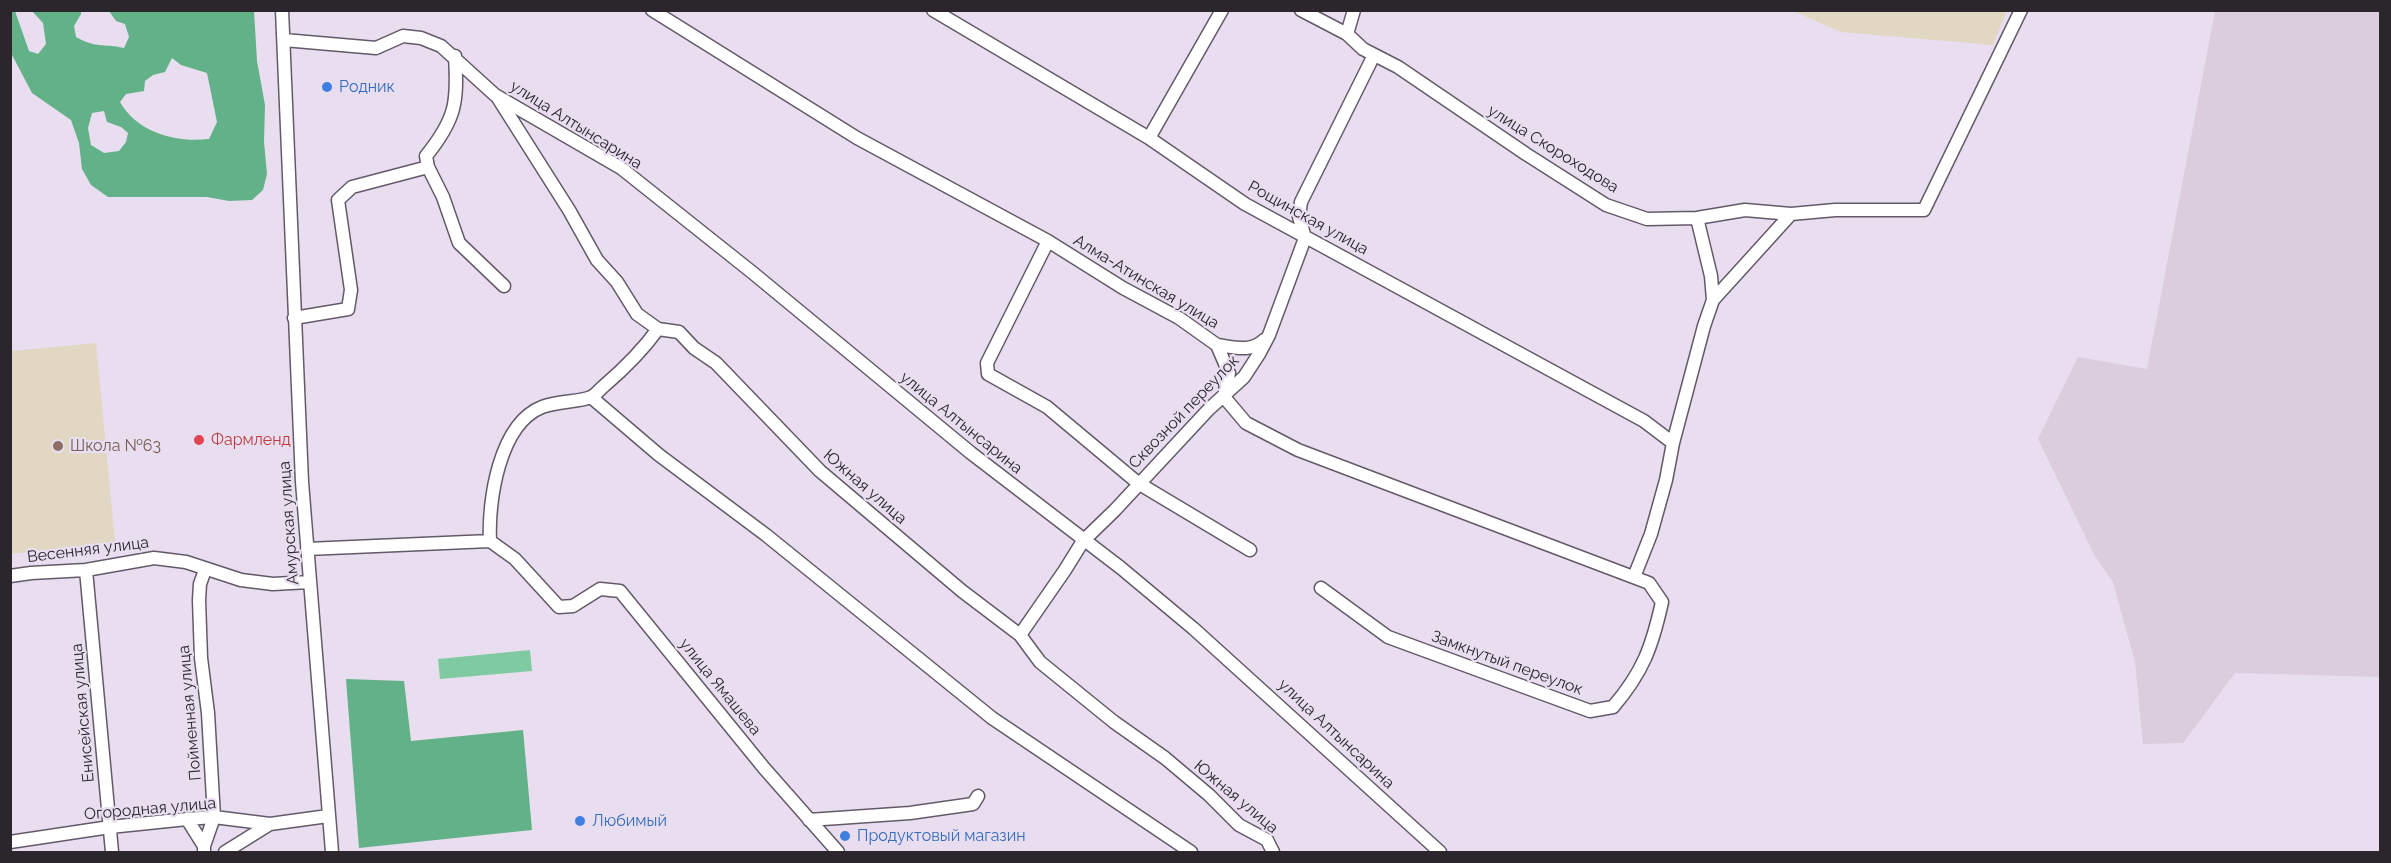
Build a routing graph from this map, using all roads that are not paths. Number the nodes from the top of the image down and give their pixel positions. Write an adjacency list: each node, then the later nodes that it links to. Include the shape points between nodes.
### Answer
1 (282, 10): 9 (street, Амурская улица)
2 (652, 10): 18 (street, Алма-Атинская улица, via 856,138)
3 (933, 10): 13 (street, Рощинская улица)
4 (1222, 10): 13 (street)
5 (1301, 10): 8 (street, улица Скороходова)
6 (1354, 10): 8 (street)
7 (2021, 10): 15 (street, улица Скороходова, via 1924,210)
8 (1347, 34): 10 (street, улица Скороходова)
9 (284, 40): 11 (street, улица Алтынсарина, via 376,48 403,36 422,38); 21 (street, Амурская улица)
10 (1374, 55): 16 (street, улица Скороходова, via 1606,205 1647,219); 17 (street, via 1300,201 1299,217)
11 (455, 56): 12 (street, улица Алтынсарина); 14 (street, via 455,106 447,129 426,156)
12 (495, 95): 22 (street, Южная улица, via 597,260 637,314); 30 (street, улица Алтынсарина, via 621,168)
13 (1149, 138): 17 (street, Рощинская улица, via 1245,204)
14 (428, 167): 19 (street, via 459,243); 21 (street, via 352,187 338,200 351,290 348,309)
15 (1791, 214): 16 (street, улица Скороходова, via 1745,210); 20 (street)
16 (1697, 218): 20 (street)
17 (1305, 238): 23 (street, Сквозной переулок); 27 (street, Рощинская улица, via 1644,421)
18 (1048, 241): 24 (street, Алма-Атинская улица); 28 (street, via 987,363 988,374 1047,407)
19 (504, 286)
20 (1713, 300): 27 (street)
21 (294, 318): 31 (street, Амурская улица)
22 (658, 329): 25 (street, via 638,356); 39 (street, Южная улица, via 679,332 716,363 820,471)
23 (1269, 334): 24 (street, via 1258,346 1250,348); 26 (street, Сквозной переулок, via 1244,377)
24 (1218, 345): 26 (street, Алма-Атинская улица, via 1229,373)
25 (591, 397): 29 (street, via 540,408 521,422 507,445 492,493); 53 (street, via 992,718)
26 (1224, 397): 28 (street, Сквозной переулок); 36 (street, via 1246,423 1298,450)
27 (1673, 443): 36 (street, via 1651,534)
28 (1138, 483): 30 (street, Сквозной переулок); 32 (street)
29 (490, 541): 31 (street); 44 (street, улица Ямашева, via 515,559 559,607 573,606 600,589 620,591)
30 (1083, 541): 39 (street, Сквозной переулок); 55 (street, улица Алтынсарина, via 1210,643)
31 (307, 549): 37 (street, Амурская улица)
32 (1251, 550)
33 (86, 570): 34 (street, Весенняя улица, via 154,558 186,562); 35 (street, Весенняя улица); 46 (street, Енисейская улица)
34 (206, 570): 37 (street, Весенняя улица, via 273,584); 42 (street, Пойменная улица, via 199,600)
35 (10, 576)
36 (1634, 577): 38 (street, Замкнутый переулок, via 1649,583 1662,602 1653,639 1634,683 1614,707 1590,711 1388,637)
37 (309, 582): 41 (street, Амурская улица)
38 (1321, 588)
39 (1020, 635): 54 (street, Южная улица, via 1040,662 1165,758 1239,825 1267,840)
40 (978, 796): 44 (street, via 972,804 910,813)
41 (328, 816): 45 (street, Огородная улица); 51 (street, Амурская улица)
42 (214, 817): 43 (street, Огородная улица); 45 (street, Огородная улица); 48 (street, Пойменная улица)
43 (187, 819): 46 (street, Огородная улица); 48 (street)
44 (809, 820): 52 (street, улица Ямашева)
45 (270, 824): 50 (street)
46 (110, 827): 47 (street, Огородная улица); 49 (street, Енисейская улица)
47 (10, 842)
48 (204, 849)
49 (112, 852)
50 (225, 852)
51 (332, 852)
52 (838, 852)
53 (1191, 852)
54 (1273, 852)
55 (1440, 852)

